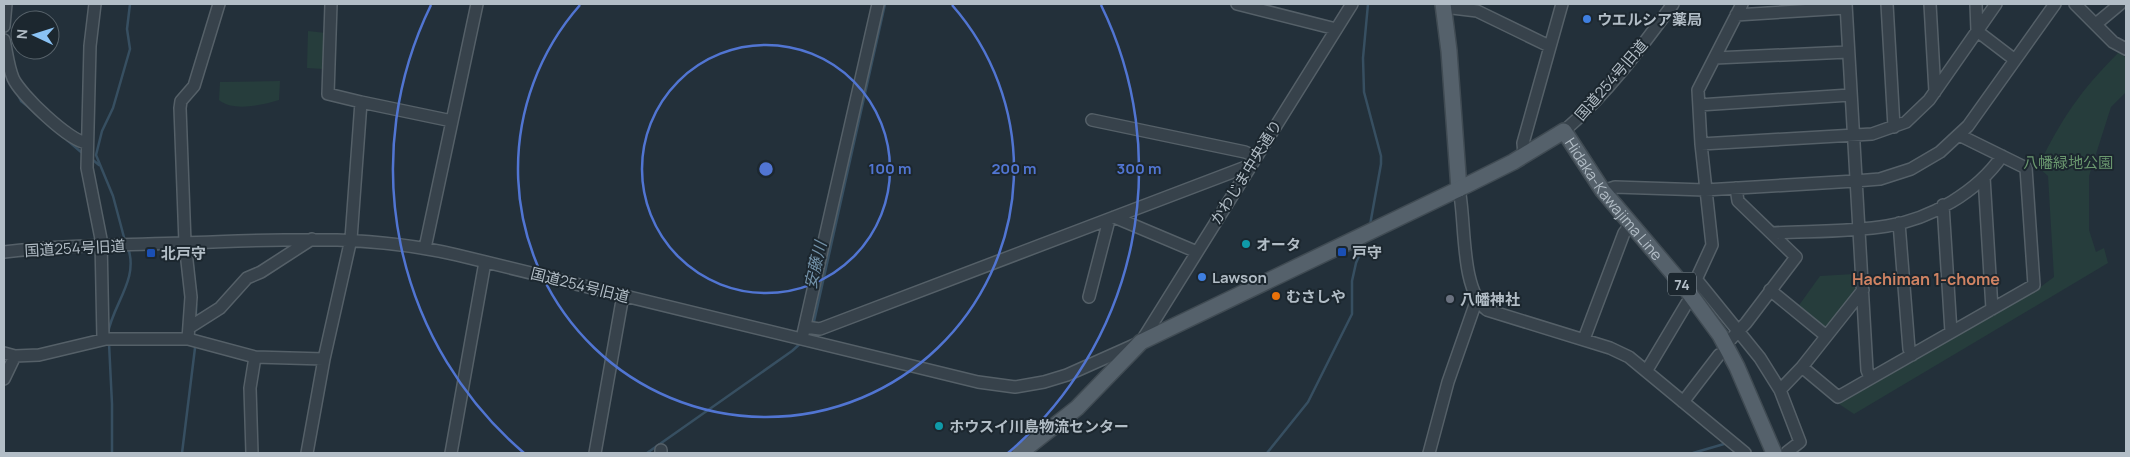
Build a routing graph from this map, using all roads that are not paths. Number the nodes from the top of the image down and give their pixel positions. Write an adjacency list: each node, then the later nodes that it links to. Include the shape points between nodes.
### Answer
1 (6, 4): 24 (street)
2 (95, 4): 43 (street, via 90,46)
3 (219, 4): 62 (street, via 194,86 180,108)
4 (331, 4): 35 (street, via 328,94)
5 (477, 4): 38 (street)
6 (878, 4): 76 (street)
7 (1237, 4): 21 (street)
8 (1352, 4): 25 (street, かわじま中央通り)
9 (1562, 4): 28 (street)
10 (1673, 4): 40 (street, 国道254号旧道, via 1610,85)
11 (1742, 4): 22 (street)
12 (1887, 4): 39 (street)
13 (1930, 4): 33 (street)
14 (1976, 4): 26 (street)
15 (1996, 4): 26 (street)
16 (2054, 4): 32 (street)
17 (2075, 4): 23 (street)
18 (2120, 4): 23 (street)
19 (1443, 5): 28 (street, via 1476,11); 51 (main road)
20 (1846, 6): 22 (street); 30 (street)
21 (1268, 7): 25 (street)
22 (1736, 15): 31 (street)
23 (2096, 24): 29 (street, via 2113,42)
24 (4, 26)
25 (1336, 29): 47 (street, かわじま中央通り)
26 (1977, 31): 32 (street); 33 (street)
27 (4, 40): 43 (street, via 13,78 20,90 46,116 78,141)
28 (1549, 46): 45 (street, via 1523,143)
29 (2126, 49)
30 (1848, 52): 31 (street); 34 (street)
31 (1715, 58): 36 (street, via 1698,90)
32 (2014, 60): 42 (street)
33 (1935, 92): 39 (street, via 1906,122)
34 (1850, 95): 36 (street); 41 (street)
35 (361, 102): 38 (street); 61 (street)
36 (1699, 105): 44 (street)
37 (1092, 120): 47 (street, via 1245,152)
38 (452, 121): 64 (street)
39 (1894, 127): 41 (street, via 1872,134)
40 (1564, 131): 45 (main road, Hidaka-Kawajima Line); 53 (main road, Hidaka-Kawajima Line / 74)
41 (1852, 135): 44 (street); 49 (street)
42 (1959, 135): 46 (street); 49 (street, via 1940,152 1912,169 1880,179)
43 (87, 143): 63 (street, via 88,174)
44 (1701, 144): 52 (street)
45 (1524, 155): 51 (main road, Hidaka-Kawajima Line)
46 (2002, 156): 48 (street); 74 (street, via 2026,168 2034,285)
47 (1253, 161): 55 (street); 66 (street, かわじま中央通り)
48 (1984, 177): 54 (street); 74 (street)
49 (1855, 181): 50 (street); 58 (street)
50 (1736, 188): 52 (street); 59 (street, via 1738,201)
51 (1459, 189): 73 (street, via 1472,287); 84 (main road, Hidaka-Kawajima Line)
52 (1705, 190): 53 (street, via 1626,186); 70 (street, via 1712,245)
53 (1603, 191): 57 (main road, Hidaka-Kawajima Line / 74)
54 (1943, 205): 56 (street); 77 (street)
55 (1111, 218): 66 (street); 72 (street); 76 (street, via 820,329)
56 (1899, 223): 58 (street); 87 (street)
57 (1631, 224): 70 (main road, Hidaka-Kawajima Line / 74); 82 (street, via 1624,233)
58 (1859, 228): 59 (street); 69 (street)
59 (1772, 233): 68 (street, via 1796,257)
60 (313, 238): 61 (street, 国道254号旧道); 62 (street, 国道254号旧道); 75 (street, via 247,278 220,308)
61 (352, 239): 64 (street, 国道254号旧道); 90 (street)
62 (184, 243): 63 (street, 国道254号旧道); 75 (street, via 191,297)
63 (100, 246): 65 (street, 国道254号旧道); 80 (street)
64 (426, 248): 67 (street, 国道254号旧道)
65 (4, 252)
66 (1197, 252): 84 (street, かわじま中央通り)
67 (485, 262): 71 (street, 国道254号旧道); 100 (street)
68 (1770, 290): 78 (street); 79 (street)
69 (1863, 290): 79 (street); 93 (street)
70 (1690, 291): 78 (street); 92 (street); 97 (main road, Hidaka-Kawajima Line / 74, via 1730,352)
71 (623, 296): 83 (street, 国道254号旧道); 101 (street)
72 (1089, 297)
73 (1478, 299): 82 (street, via 1488,310); 103 (street, via 1448,382)
74 (1992, 309): 77 (street)
75 (190, 327): 81 (street)
76 (805, 327): 83 (street)
77 (1951, 332): 87 (street)
78 (1735, 334): 95 (street, via 1760,358)
79 (1825, 335): 91 (street)
80 (103, 339): 81 (street); 88 (street, via 54,353)
81 (188, 339): 89 (street)
82 (1584, 339): 92 (street, via 1629,357)
83 (802, 341): 84 (street, 国道254号旧道, via 978,382 1015,387 1067,375)
84 (1141, 342): 102 (main road, via 1077,408)
85 (4, 353): 88 (street)
86 (1719, 355): 96 (street)
87 (1912, 355): 93 (street)
88 (15, 356): 94 (street)
89 (255, 356): 90 (street); 98 (street, via 250,388)
90 (324, 359): 99 (street)
91 (1802, 367): 93 (street, via 1838,397); 95 (street)
92 (1647, 370): 96 (street)
93 (1870, 378)
94 (4, 379)
95 (1780, 390): 97 (street, via 1800,442)
96 (1683, 402): 104 (street)
97 (1780, 452)
98 (252, 453)
99 (307, 453)
100 (451, 453)
101 (595, 453)
102 (1020, 453)
103 (1429, 453)
104 (1745, 453)

